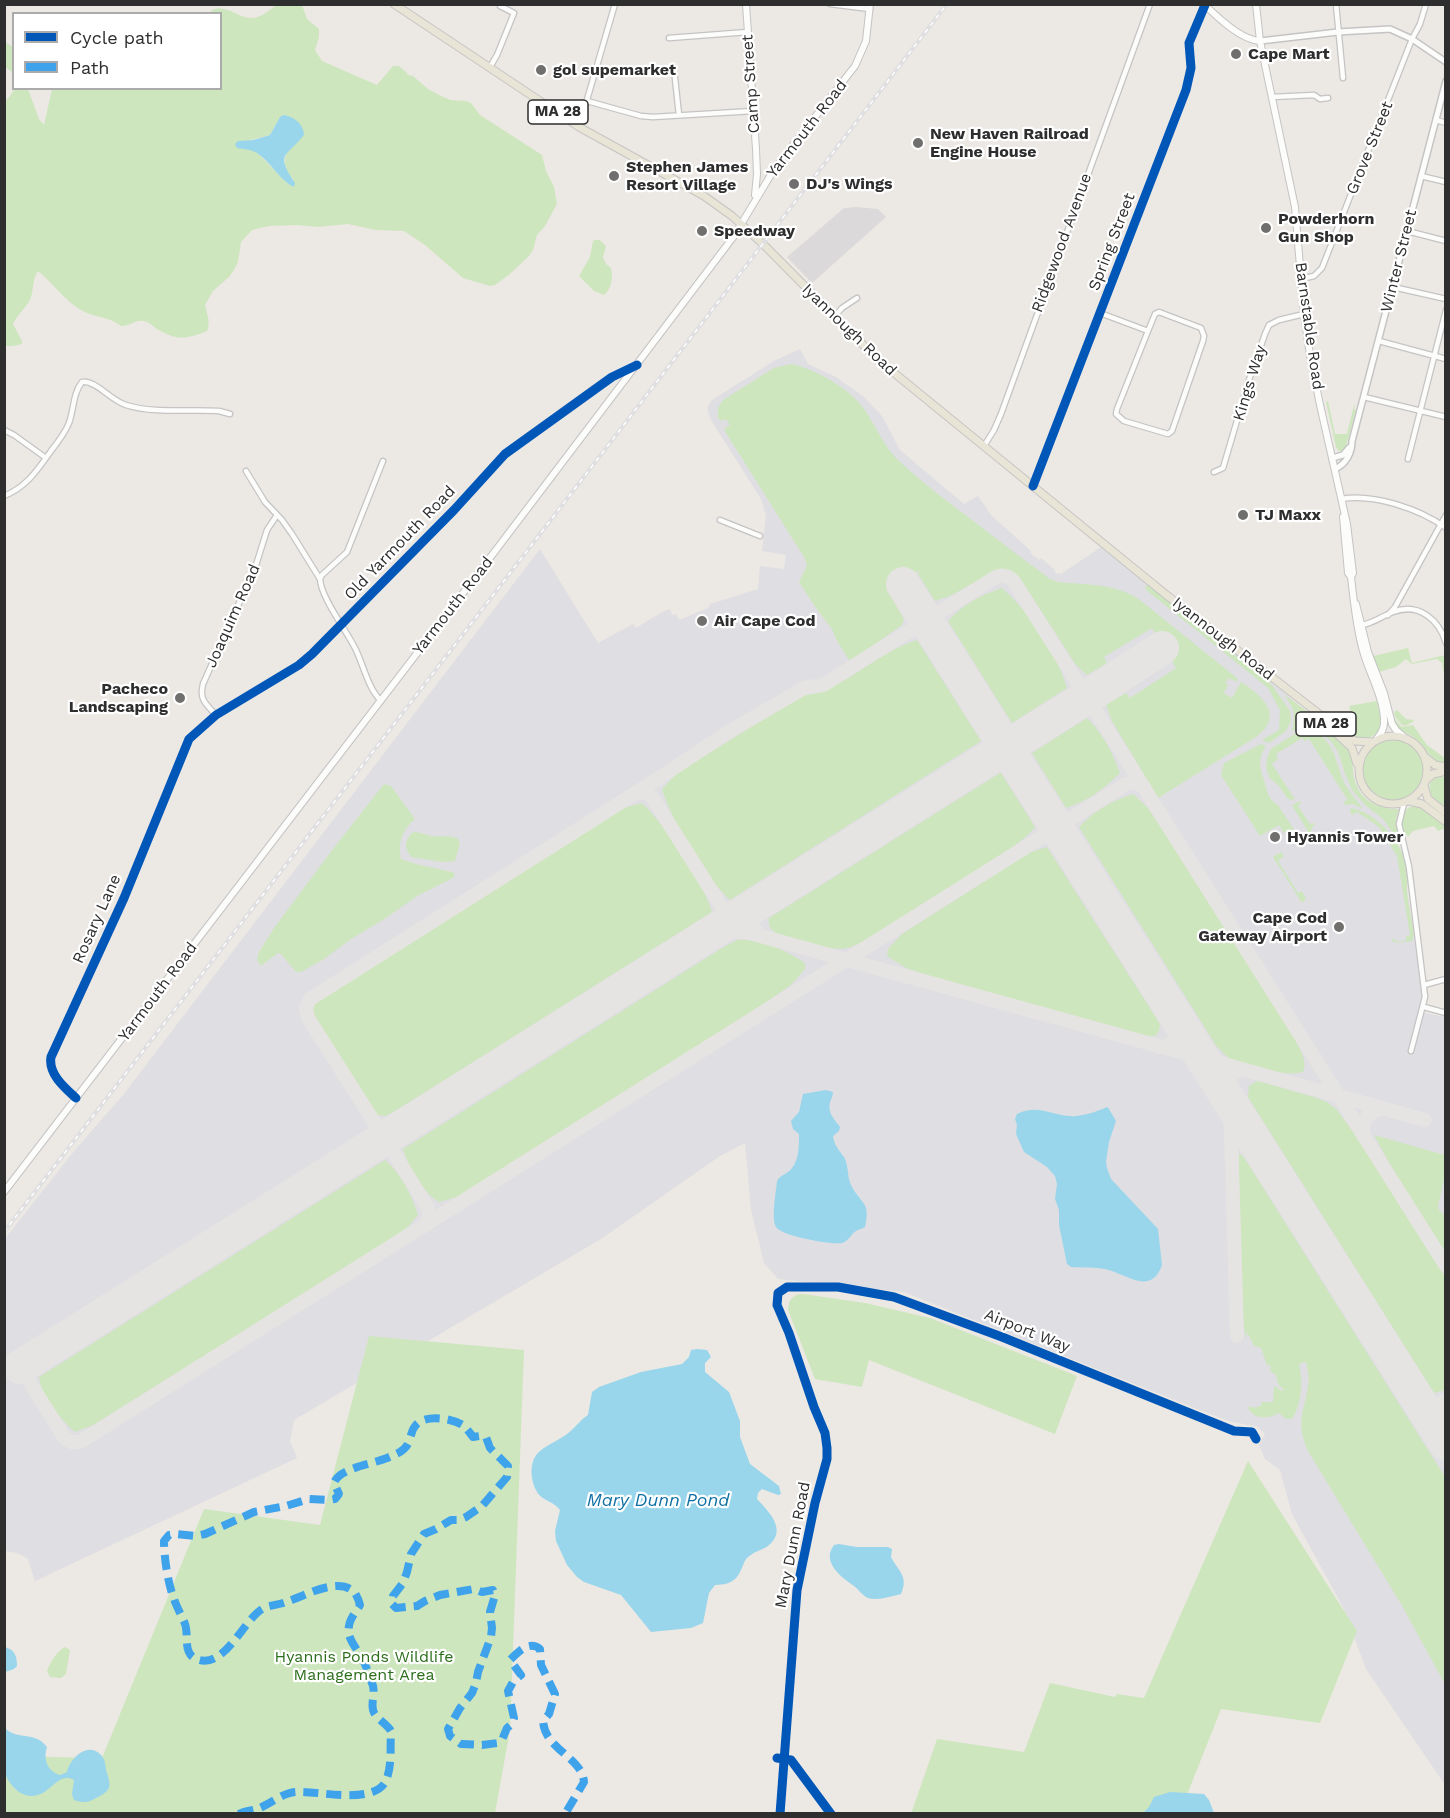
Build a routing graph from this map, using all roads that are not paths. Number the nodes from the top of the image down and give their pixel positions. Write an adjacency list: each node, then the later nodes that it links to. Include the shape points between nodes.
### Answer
1 (394, 4): 18 (main road, Iyannough Road / MA 28)
2 (615, 4): 24 (street)
3 (746, 4): 12 (main road, Camp Street)
4 (830, 4): 11 (street)
5 (1150, 4): 59 (street, Ridgewood Avenue, via 1001,414)
6 (1256, 4): 16 (main road, Barnstable Road)
7 (1336, 4): 13 (street)
8 (1426, 4): 15 (street, Grove Street)
9 (1205, 5): 16 (main road, via 1238,33); 43 (street, Spring Street, via 1189,44 1191,68 1186,90)
10 (500, 6): 18 (street, via 514,13)
11 (870, 7): 31 (main road, Yarmouth Road, via 866,41 855,66)
12 (748, 32): 14 (street); 25 (main road, Camp Street)
13 (1338, 32): 15 (street, via 1387,29); 16 (street); 20 (street)
14 (669, 38)
15 (1412, 39): 17 (street); 38 (street, Grove Street, via 1322,268 1314,276)
16 (1260, 41): 22 (main road, Barnstable Road)
17 (1446, 62)
18 (490, 67): 29 (main road, Iyannough Road / MA 28)
19 (674, 69): 26 (street)
20 (1343, 78)
21 (1446, 81): 27 (street, Winter Street)
22 (1272, 97): 23 (street); 38 (main road, Barnstable Road, via 1294,207)
23 (1328, 98)
24 (587, 101): 26 (street, via 645,116); 29 (street)
25 (753, 111): 26 (street); 30 (main road, Camp Street)
26 (679, 116)
27 (1436, 120): 28 (street); 32 (street, Winter Street)
28 (1446, 123)
29 (579, 127): 35 (main road, Iyannough Road / MA 28, via 711,200)
30 (757, 169): 31 (main road); 34 (main road, Camp Street)
31 (771, 173): 34 (main road, Yarmouth Road)
32 (1421, 176): 33 (street); 36 (street, Winter Street)
33 (1446, 182)
34 (754, 199): 35 (main road, Yarmouth Road)
35 (741, 224): 45 (main road, Iyannough Road / MA 28); 50 (main road, Yarmouth Road)
36 (1407, 231): 37 (street); 39 (street, Winter Street)
37 (1446, 241)
38 (1301, 279): 44 (main road, Barnstable Road)
39 (1393, 287): 41 (street); 47 (street, Winter Street)
40 (857, 298): 45 (street)
41 (1446, 299)
42 (1446, 310): 48 (street)
43 (1100, 314): 46 (street); 67 (street, Spring Street)
44 (1304, 314): 61 (main road, Barnstable Road); 66 (street, Kings Way, via 1269,325 1223,468)
45 (834, 317): 59 (main road, Iyannough Road / MA 28, via 877,359)
46 (1148, 332): 46 (street, via 1116,414 1168,434 1204,336 1202,328 1159,312)
47 (1379, 341): 48 (street); 53 (street, Winter Street)
48 (1434, 356): 49 (street); 54 (street)
49 (1446, 359)
50 (637, 365): 51 (street, Old Yarmouth Road); 52 (main road, Yarmouth Road)
51 (606, 381): 52 (street); 78 (street, Old Yarmouth Road, via 505,454)
52 (615, 386): 82 (main road, Yarmouth Road)
53 (1364, 398): 54 (street); 58 (street, Winter Street)
54 (1420, 411): 56 (street); 62 (street)
55 (230, 414): 60 (street, via 127,406 93,383 82,382 68,426)
56 (1446, 417)
57 (4, 430): 60 (street)
58 (1352, 441): 61 (street, via 1345,454); 64 (street, Winter Street, via 1348,458)
59 (984, 446): 67 (main road, Iyannough Road / MA 28)
60 (46, 458): 68 (street, via 27,482)
61 (1332, 458): 64 (main road, Barnstable Road)
62 (1408, 459)
63 (383, 461): 75 (street, via 347,552)
64 (1335, 469): 69 (main road, Barnstable Road)
65 (246, 471): 70 (street)
66 (1214, 472)
67 (1033, 486): 81 (main road, Iyannough Road / MA 28)
68 (4, 496)
69 (1342, 501): 73 (street, via 1375,499); 76 (main road, Barnstable Road)
70 (277, 515): 75 (street); 83 (street, Joaquim Road, via 267,530 256,565 203,684 203,699)
71 (1446, 515): 73 (street)
72 (720, 520): 74 (street)
73 (1443, 526): 77 (street)
74 (760, 536)
75 (320, 579): 78 (street)
76 (1354, 602): 79 (main road, Barnstable Road); 85 (main road, Barnstable Road, via 1362,650 1384,719)
77 (1388, 615): 79 (street); 80 (street, via 1406,610 1424,614 1439,626)
78 (342, 625): 82 (street); 83 (street, Old Yarmouth Road, via 299,665)
79 (1362, 625): 84 (main road, Barnstable Road, via 1392,724)
80 (1446, 643)
81 (1283, 687): 85 (main road, Iyannough Road / MA 28, via 1353,740); 88 (main road, Iyannough Road / MA 28, via 1348,743)
82 (381, 701): 99 (main road, Yarmouth Road)
83 (216, 716): 86 (street, Old Yarmouth Road)
84 (1406, 739): 85 (main road, MA 28, via 1391,736); 87 (main road)
85 (1374, 741): 88 (main road, via 1362,753)
86 (186, 744): 99 (street, Rosary Lane, via 123,898 51,1057 54,1074)
87 (1425, 758): 89 (main road); 90 (main road)
88 (1358, 768): 91 (main road, MA 28, via 1362,787 1372,798 1387,804)
89 (1446, 769): 90 (main road)
90 (1425, 782): 91 (main road); 92 (main road, via 1428,799)
91 (1407, 802): 93 (main road, via 1422,804); 95 (street, via 1399,824 1409,867)
92 (1446, 813)
93 (1446, 822)
94 (1446, 979): 95 (street)
95 (1424, 985): 96 (street)
96 (1424, 1007): 97 (street); 98 (street)
97 (1446, 1013)
98 (1411, 1051)
99 (76, 1098): 100 (main road, Yarmouth Road)
100 (4, 1192)
101 (778, 1293): 102 (street, Airport Way, via 787,1287 827,1287 894,1297 1234,1431 1252,1432); 103 (street, Mary Dunn Road, via 777,1305 825,1433 827,1448 797,1590)
102 (1256, 1439)
103 (780, 1814)

